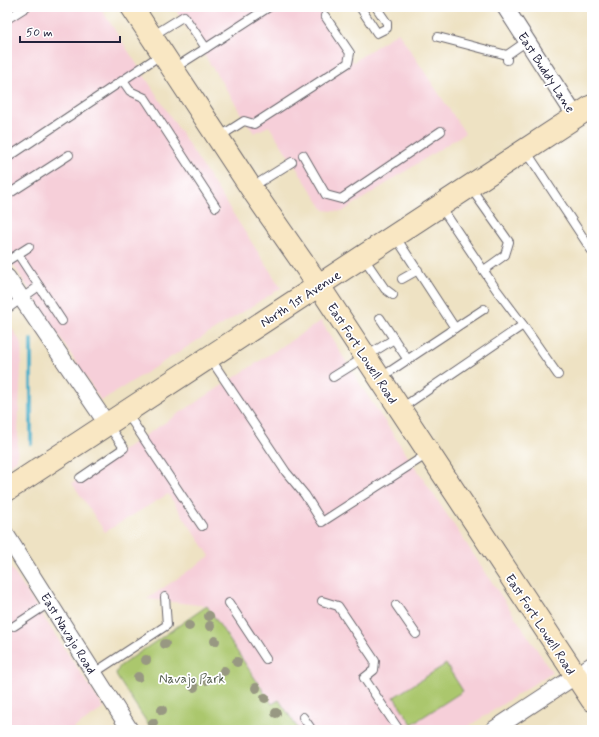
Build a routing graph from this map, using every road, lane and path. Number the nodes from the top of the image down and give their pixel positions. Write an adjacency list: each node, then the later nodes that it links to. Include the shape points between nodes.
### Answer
1 (26, 7): 8 (lane)
2 (132, 7): 12 (main road, East Fort Lowell Road)
3 (269, 7): 11 (lane)
4 (360, 7): 5 (lane, via 377,33 387,28 387,23)
5 (376, 7)
6 (505, 7): 10 (street, East Buddy Lane)
7 (325, 16): 16 (lane, via 350,53 348,63 254,124 244,121)
8 (7, 19)
9 (438, 37): 10 (lane, via 507,58)
10 (527, 41): 14 (street, East Buddy Lane)
11 (206, 48): 12 (lane); 12 (lane, via 184,16)
12 (162, 54): 13 (lane); 16 (main road, East Fort Lowell Road)
13 (123, 81): 20 (lane); 25 (lane, via 130,91 145,98)
14 (584, 112): 17 (main road, North 1st Avenue)
15 (442, 131): 19 (lane, via 341,198 326,194)
16 (218, 137): 23 (main road, East Fort Lowell Road)
17 (525, 151): 22 (main road, North 1st Avenue); 29 (lane)
18 (69, 155): 24 (lane)
19 (303, 155)
20 (7, 158)
21 (292, 162): 23 (lane)
22 (470, 187): 26 (main road, North 1st Avenue); 34 (lane, via 509,242 505,255)
23 (251, 188): 38 (main road, East Fort Lowell Road)
24 (7, 195)
25 (216, 207)
26 (440, 207): 27 (main road, North 1st Avenue); 34 (lane)
27 (395, 236): 31 (main road, North 1st Avenue); 33 (lane)
28 (29, 247): 30 (lane)
29 (592, 251)
30 (18, 254): 32 (lane); 37 (lane)
31 (363, 256): 38 (main road, North 1st Avenue); 39 (lane, via 385,289)
32 (7, 261)
33 (418, 270): 36 (lane); 46 (lane)
34 (484, 270): 45 (lane)
35 (7, 277): 40 (street)
36 (402, 279)
37 (39, 286): 40 (lane); 44 (lane)
38 (318, 286): 48 (main road, North 1st Avenue); 49 (main road, East Fort Lowell Road)
39 (393, 294)
40 (22, 300): 41 (lane); 56 (street)
41 (7, 309)
42 (484, 309): 46 (lane)
43 (380, 318): 47 (lane)
44 (62, 321)
45 (523, 325): 51 (lane); 54 (lane)
46 (455, 328): 50 (lane)
47 (394, 339): 49 (lane); 50 (lane)
48 (209, 357): 55 (main road, North 1st Avenue); 57 (lane, via 322,522)
49 (366, 357): 52 (lane); 53 (main road, East Fort Lowell Road)
50 (408, 360): 53 (lane)
51 (558, 375)
52 (333, 377)
53 (380, 378): 54 (main road, East Fort Lowell Road)
54 (400, 409): 57 (main road, East Fort Lowell Road)
55 (126, 412): 56 (main road, North 1st Avenue); 60 (lane)
56 (107, 424): 58 (lane, via 124,448); 59 (main road, North 1st Avenue)
57 (429, 453): 70 (main road, East Fort Lowell Road)
58 (80, 478)
59 (7, 490)
60 (202, 526)
61 (7, 536): 64 (street, East Navajo Road)
62 (165, 597): 71 (lane, via 167,625)
63 (322, 601): 76 (lane, via 338,606 375,661 374,670 364,678)
64 (49, 603): 67 (lane); 71 (street, East Navajo Road)
65 (229, 603): 69 (lane)
66 (396, 605): 68 (lane)
67 (14, 626)
68 (416, 634)
69 (266, 659)
70 (584, 671): 72 (main road, East Fort Lowell Road); 77 (street)
71 (94, 673): 74 (street, East Navajo Road)
72 (592, 700)
73 (303, 717): 75 (lane)
74 (130, 730)
75 (312, 730)
76 (399, 730)
77 (494, 730)

